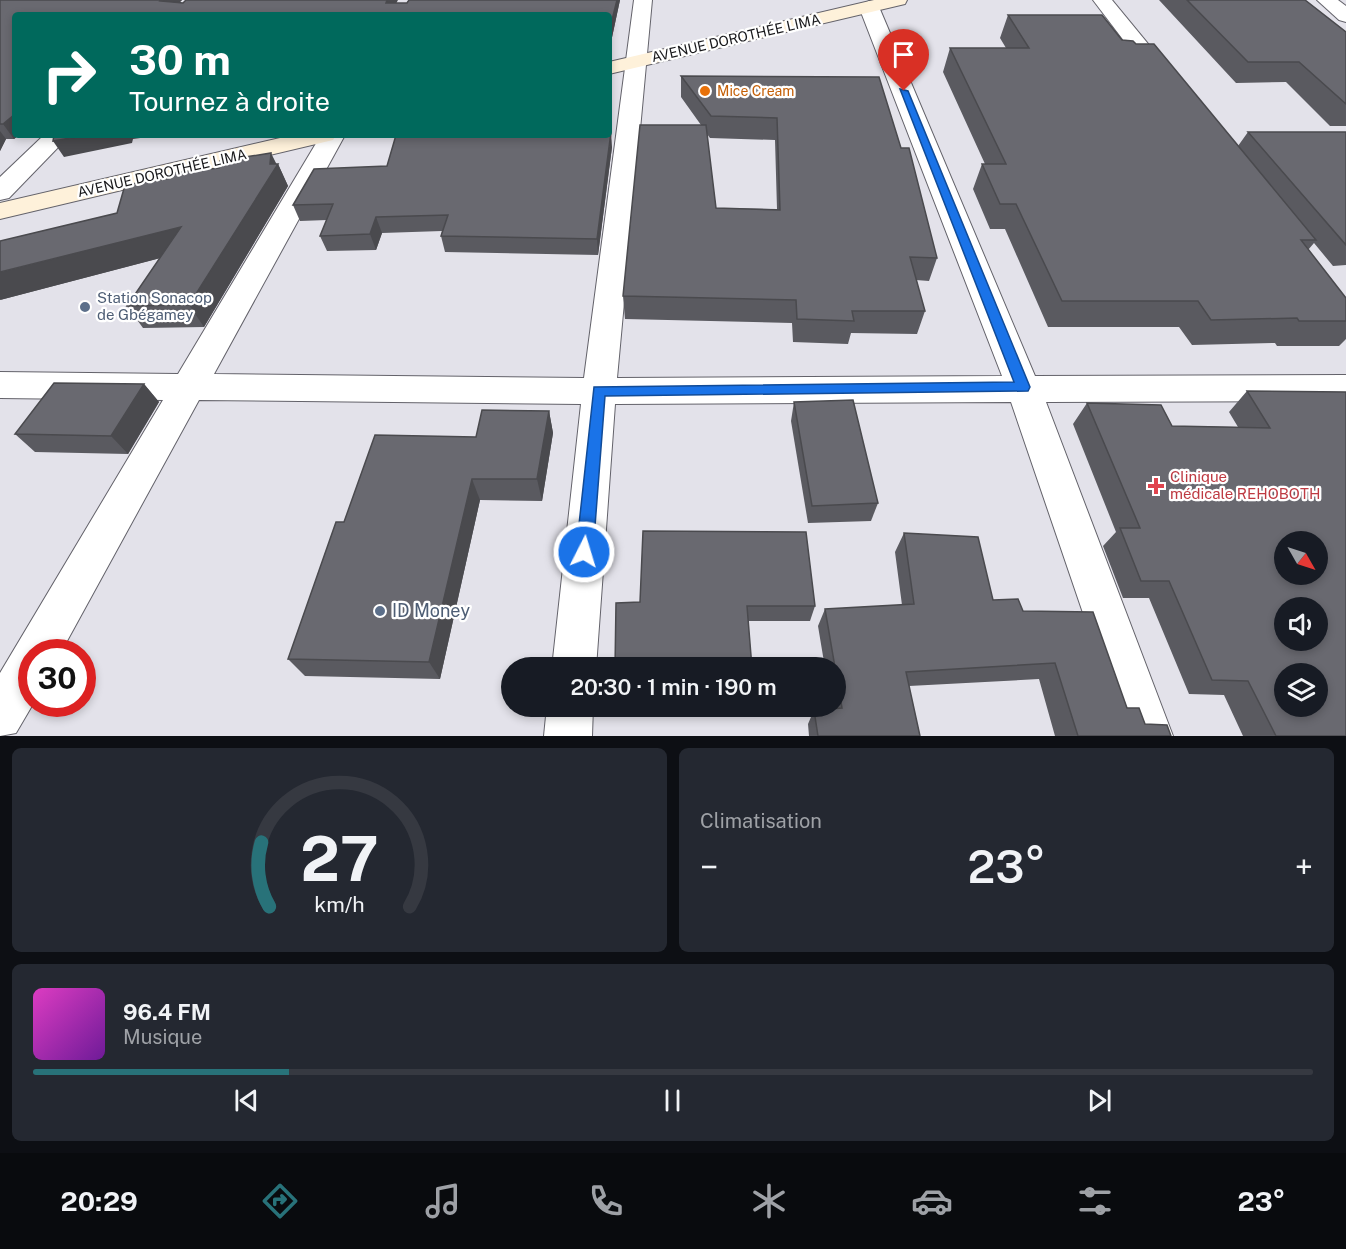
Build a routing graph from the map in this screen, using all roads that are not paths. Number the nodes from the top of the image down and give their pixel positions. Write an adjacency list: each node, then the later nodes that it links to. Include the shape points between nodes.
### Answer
1 (643, 0): 6 (street)
2 (1102, 0): 7 (street)
3 (1326, 0): 5 (street)
4 (884, 3): 6 (main road, AVENUE DOROTHÉE LIMA); 15 (street)
5 (1346, 16)
6 (624, 64): 17 (street)
7 (1176, 93)
8 (55, 138): 11 (street)
9 (311, 138): 12 (main road, AVENUE DOROTHÉE LIMA)
10 (331, 138): 14 (street)
11 (0, 192)
12 (0, 211)
13 (0, 385): 14 (street)
14 (189, 387): 17 (street); 18 (street)
15 (1023, 387): 16 (street); 17 (street); 24 (street)
16 (1346, 388)
17 (599, 391): 19 (street)
18 (44, 639)
19 (575, 657)
20 (18, 686): 21 (street)
21 (0, 717)
22 (569, 717): 23 (street)
23 (568, 736)
24 (1149, 736)

